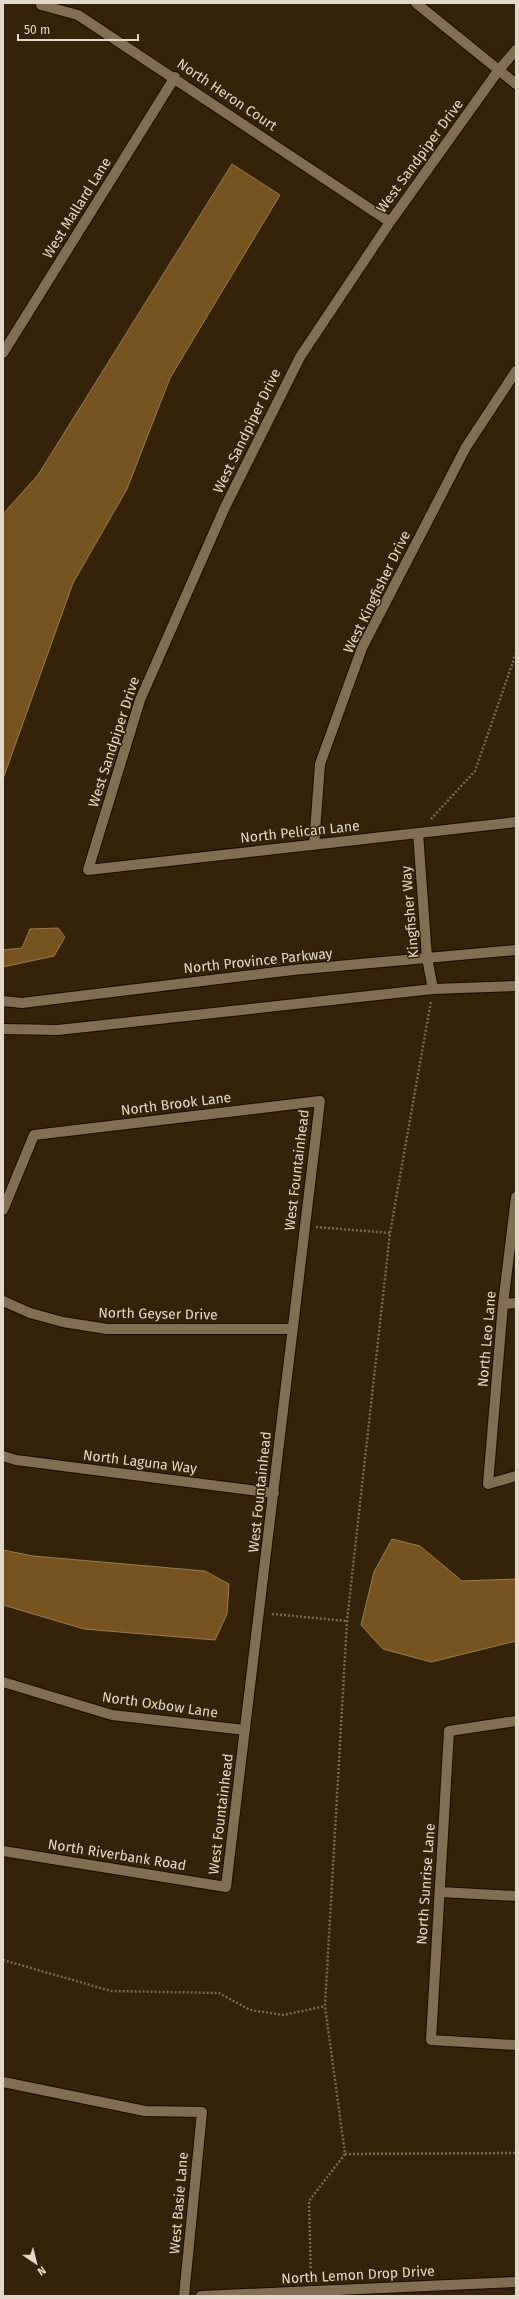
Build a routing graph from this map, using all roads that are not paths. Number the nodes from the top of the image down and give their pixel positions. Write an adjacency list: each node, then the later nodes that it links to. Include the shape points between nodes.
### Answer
1 (416, 3): 4 (street)
2 (41, 5): 5 (street, North Heron Court, via 78,15)
3 (516, 50): 4 (street, West Sandpiper Drive)
4 (498, 71): 6 (street); 7 (street, West Sandpiper Drive)
5 (175, 77): 7 (street, North Heron Court); 8 (street, West Mallard Lane)
6 (516, 84)
7 (390, 222): 13 (street, West Sandpiper Drive, via 300,357 225,507 140,700)
8 (3, 354)
9 (516, 371): 12 (street, West Kingfisher Drive, via 466,447 362,648 320,764)
10 (516, 822): 11 (street, North Pelican Lane)
11 (418, 833): 12 (street, North Pelican Lane); 15 (street, Kingfisher Way)
12 (314, 844): 13 (street, North Pelican Lane)
13 (88, 870)
14 (516, 950): 15 (street, North Province Parkway)
15 (427, 958): 17 (street, Kingfisher Way); 18 (street, North Province Parkway, via 293,970 22,1003)
16 (516, 986): 17 (street)
17 (433, 989): 19 (street, via 58,1030)
18 (3, 1001)
19 (3, 1029)
20 (320, 1101): 22 (street, North Brook Lane, via 34,1135); 26 (street, West Fountainhead)
21 (516, 1197): 25 (street, North Leo Lane)
22 (3, 1210)
23 (3, 1301): 26 (street, North Geyser Drive, via 30,1313 63,1322 107,1329)
24 (516, 1303): 25 (street)
25 (503, 1304): 28 (street, North Leo Lane, via 488,1484)
26 (292, 1329): 29 (street, West Fountainhead)
27 (3, 1456): 29 (street, North Laguna Way, via 16,1460)
28 (516, 1476)
29 (274, 1493): 32 (street, West Fountainhead)
30 (3, 1682): 32 (street, North Oxbow Lane, via 112,1715)
31 (516, 1721): 35 (street, North Sunrise Lane, via 450,1731)
32 (245, 1730): 34 (street, West Fountainhead)
33 (3, 1851): 34 (street, North Riverbank Road)
34 (226, 1887)
35 (440, 1892): 36 (street); 37 (street, North Sunrise Lane, via 430,2040)
36 (516, 1896)
37 (516, 2045)
38 (3, 2082): 40 (street, West Basie Lane, via 145,2110 202,2112)
39 (516, 2282): 41 (street, North Lemon Drop Drive)
40 (184, 2296)
41 (201, 2296)

